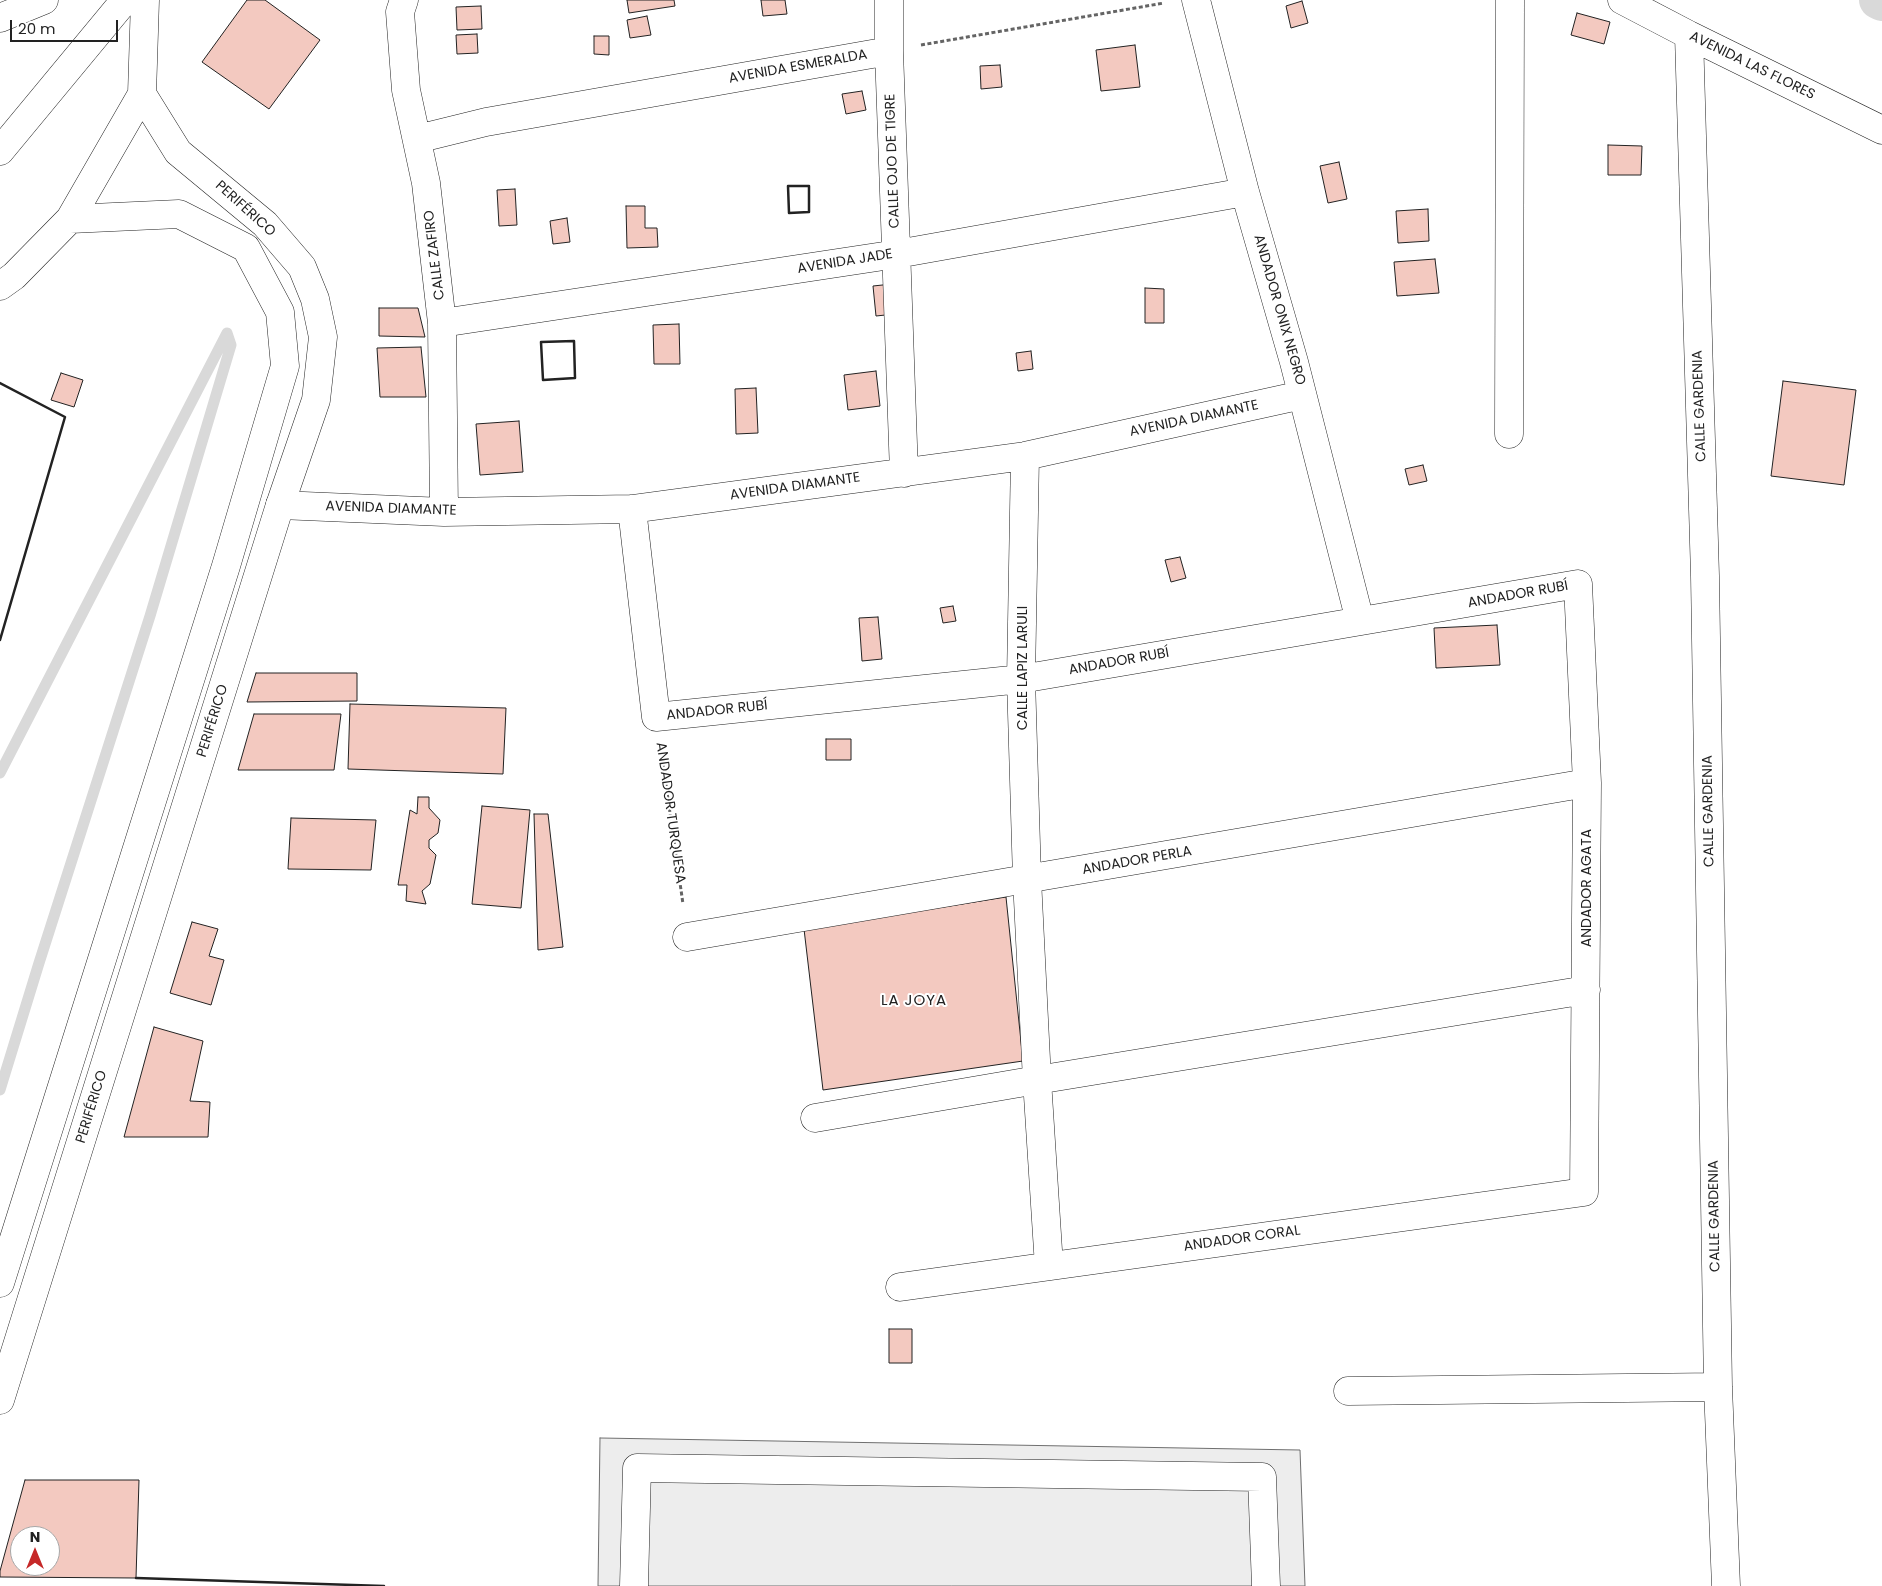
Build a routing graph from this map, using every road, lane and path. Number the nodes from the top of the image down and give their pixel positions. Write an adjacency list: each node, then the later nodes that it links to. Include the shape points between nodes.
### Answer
1 (44, 0): 9 (street)
2 (125, 0): 15 (street)
3 (145, 0): 12 (street)
4 (404, 0): 14 (street, CALLE ZAFIRO, via 400,12 406,90)
5 (889, 0): 11 (street, CALLE OJO DE TIGRE)
6 (1510, 0): 24 (street)
7 (1622, 0): 10 (street, AVENIDA LAS FLORES)
8 (1182, 1): 11 (path); 16 (street, ANDADOR ONIX NEGRO)
9 (0, 18)
10 (1689, 35): 13 (street, AVENIDA LAS FLORES); 44 (street, CALLE GARDENIA, via 1705,576)
11 (889, 51): 14 (street, AVENIDA ESMERALDA, via 486,122); 18 (street, CALLE OJO DE TIGRE)
12 (142, 94): 17 (street); 20 (street, PERIFÉRICO, via 178,152 265,224 302,267)
13 (1882, 130)
14 (417, 139): 22 (street, CALLE ZAFIRO, via 426,183)
15 (0, 151)
16 (1245, 192): 18 (street, AVENIDA JADE); 23 (street, ANDADOR ONIX NEGRO)
17 (70, 219): 19 (street); 21 (street, PERIFÉRICO, via 179,214 246,248)
18 (897, 254): 22 (street, AVENIDA JADE); 26 (street, CALLE OJO DE TIGRE)
19 (0, 286)
20 (315, 299): 21 (street); 27 (street, PERIFÉRICO, via 323,337 316,400)
21 (280, 312): 42 (street, PERIFÉRICO, via 285,366 226,566)
22 (442, 323): 29 (street, CALLE ZAFIRO)
23 (1302, 395): 25 (street, AVENIDA DIAMANTE); 31 (street, ANDADOR ONIX NEGRO)
24 (1509, 434)
25 (1024, 456): 26 (street, AVENIDA DIAMANTE); 32 (street, CALLE LAPIZ LARULI)
26 (904, 473): 28 (street, AVENIDA DIAMANTE)
27 (280, 505): 29 (street, AVENIDA DIAMANTE); 46 (street, PERIFÉRICO)
28 (632, 509): 29 (street, AVENIDA DIAMANTE); 33 (street)
29 (444, 512)
30 (1578, 584): 31 (street, ANDADOR RUBÍ); 34 (street, ANDADOR AGATA)
31 (1360, 621): 32 (street, ANDADOR RUBÍ)
32 (1021, 678): 33 (street, ANDADOR RUBÍ); 35 (street, CALLE LAPIZ LARULI)
33 (656, 717): 36 (path, ANDADOR TURQUESA)
34 (1587, 783): 35 (street, ANDADOR PERLA); 37 (street, ANDADOR AGATA)
35 (1027, 879): 36 (street, ANDADOR PERLA); 38 (street, CALLE LAPIZ LARULI)
36 (688, 937)
37 (1586, 990): 38 (street); 40 (street, ANDADOR AGATA)
38 (1037, 1080): 39 (street); 41 (street, CALLE LAPIZ LARULI)
39 (815, 1118)
40 (1584, 1192): 41 (street, ANDADOR CORAL)
41 (1049, 1266): 43 (street, ANDADOR CORAL)
42 (0, 1283)
43 (900, 1287)
44 (1718, 1387): 45 (street); 49 (street, CALLE GARDENIA)
45 (1348, 1391)
46 (0, 1400)
47 (634, 1586): 48 (street, via 637,1468 1262,1477)
48 (1266, 1586)
49 (1726, 1586)

